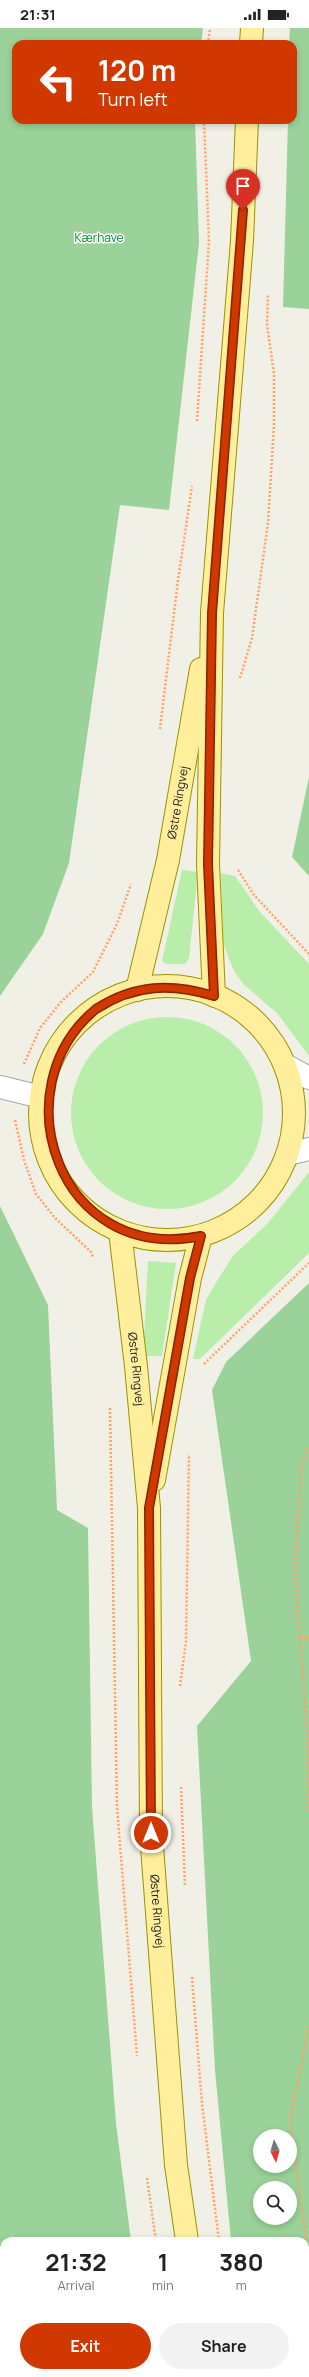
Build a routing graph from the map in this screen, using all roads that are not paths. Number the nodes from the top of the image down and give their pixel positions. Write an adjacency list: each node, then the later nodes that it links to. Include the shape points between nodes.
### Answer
1 (252, 28): 2 (main road)
2 (251, 40)
3 (248, 124): 4 (main road, Østre Ringvej)
4 (212, 613): 5 (main road, Østre Ringvej, via 189,728 168,860); 6 (main road, Østre Ringvej, via 208,864)
5 (137, 990): 6 (main road, via 189,988); 10 (main road, via 108,1001 84,1018 63,1041 49,1067)
6 (214, 996): 7 (main road, via 232,1004 253,1020 275,1046)
7 (285, 1065): 8 (street); 12 (main road, via 294,1109)
8 (309, 1078)
9 (0, 1087): 10 (street)
10 (41, 1097): 13 (main road, via 44,1144 52,1167 64,1187 80,1205 98,1220)
11 (309, 1149): 12 (street)
12 (288, 1154): 14 (main road, via 273,1184 253,1207 229,1224)
13 (120, 1231): 14 (main road, via 160,1240); 15 (main road, Østre Ringvej)
14 (201, 1236): 15 (main road, Østre Ringvej, via 190,1278)
15 (149, 1508): 16 (main road, Østre Ringvej, via 151,1833 176,2165)
16 (186, 2237)

